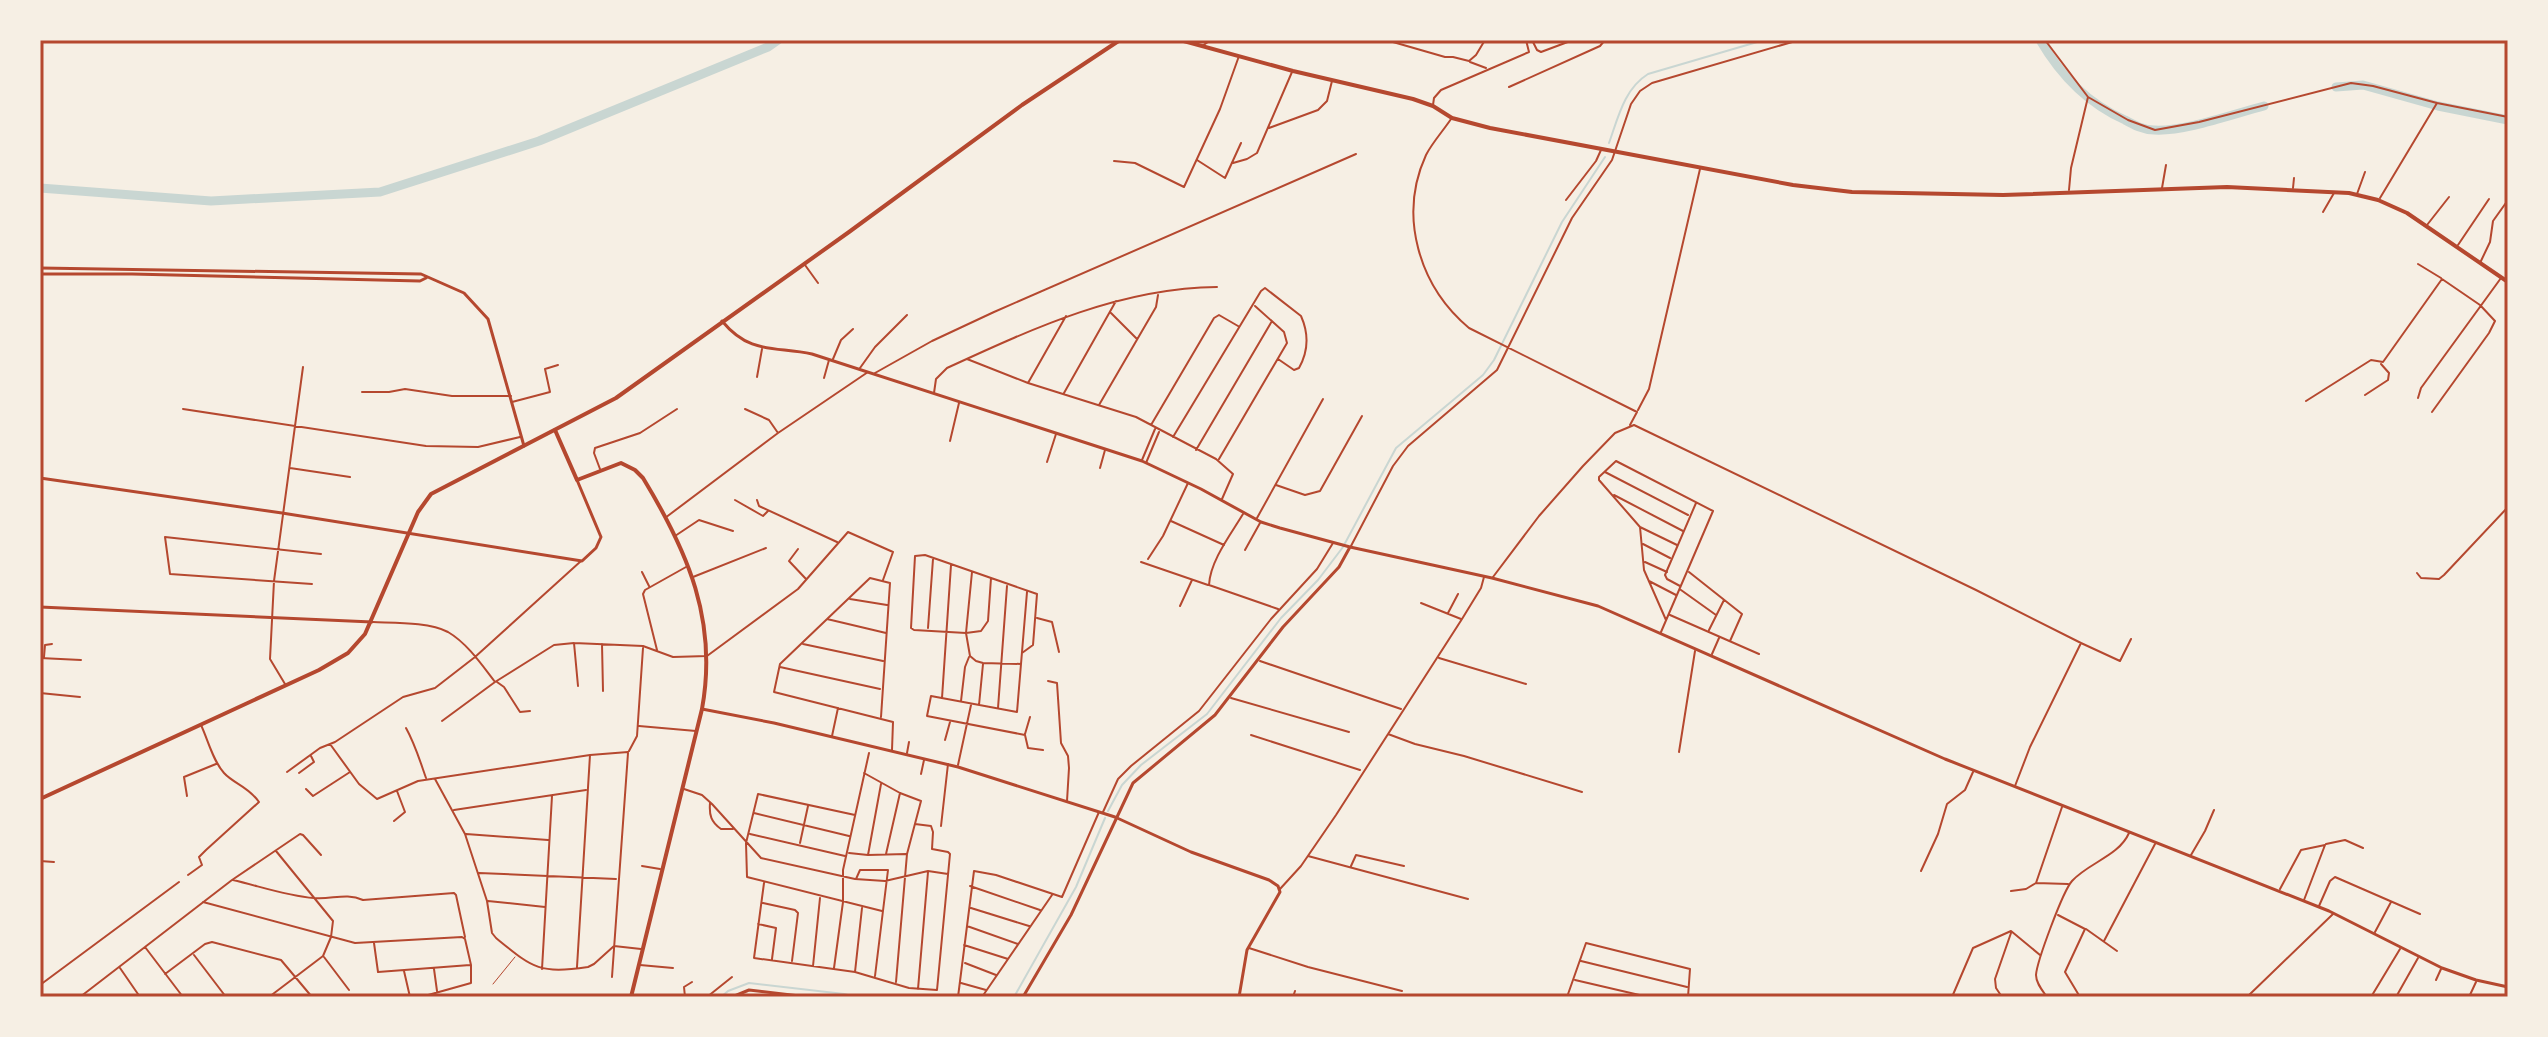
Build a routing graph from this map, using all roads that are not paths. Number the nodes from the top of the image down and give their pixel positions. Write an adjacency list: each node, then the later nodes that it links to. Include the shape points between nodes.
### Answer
1 (1120, 40): 50 (main road)
2 (1180, 40): 12 (main road)
3 (1211, 40): 12 (street)
4 (1386, 40): 14 (street)
5 (1485, 40): 14 (street)
6 (1526, 40): 15 (street, via 1529,52)
7 (1532, 40): 8 (street, via 1537,50 1545,51)
8 (1573, 40)
9 (1605, 40): 18 (street)
10 (1799, 40): 27 (street, via 1652,83 1631,104)
11 (2045, 40): 19 (street)
12 (1202, 46): 13 (main road)
13 (1239, 55): 16 (main road); 29 (street)
14 (1469, 61): 15 (street)
15 (1488, 70): 21 (street, via 1441,90)
16 (1293, 71): 17 (main road); 24 (street)
17 (1332, 80): 21 (main road); 24 (street, via 1327,101 1318,110)
18 (1509, 87)
19 (2088, 97): 20 (street, via 2155,130 2351,83); 38 (street)
20 (2437, 104): 22 (street); 44 (street)
21 (1433, 106): 23 (main road)
22 (2508, 117)
23 (1452, 118): 26 (main road); 72 (street, via 1427,154 1419,177 1413,219 1417,249 1427,276 1453,315)
24 (1268, 129): 31 (street, via 1257,153)
25 (1241, 143): 31 (street)
26 (1602, 149): 27 (main road); 43 (street)
27 (1615, 152): 33 (main road); 72 (street, via 1572,218)
28 (1356, 154): 81 (street, via 994,312)
29 (1196, 159): 30 (street, via 1182,187 1135,163); 31 (street, via 1223,179)
30 (1114, 161)
31 (1233, 163)
32 (2166, 165): 36 (street)
33 (1700, 168): 38 (main road, via 1852,192); 99 (street, via 1649,389)
34 (2365, 172): 40 (street)
35 (2294, 178): 37 (street)
36 (2162, 190): 37 (main road); 38 (main road)
37 (2293, 190): 39 (main road)
38 (2069, 191)
39 (2335, 192): 40 (main road); 46 (street)
40 (2356, 195): 44 (main road)
41 (2449, 197): 47 (street)
42 (2489, 199): 48 (street)
43 (1566, 200)
44 (2378, 200): 47 (main road)
45 (2508, 200): 49 (street, via 2493,221)
46 (2323, 212)
47 (2426, 226): 48 (main road)
48 (2457, 247): 49 (main road)
49 (2480, 263): 55 (main road)
50 (804, 264): 58 (street); 68 (main road)
51 (2418, 264): 56 (street)
52 (40, 268): 54 (street)
53 (40, 274): 54 (street)
54 (426, 278): 89 (street, via 464,293 488,319)
55 (2501, 278): 57 (main road); 63 (street)
56 (2442, 279): 63 (street); 77 (street)
57 (2508, 282)
58 (818, 283)
59 (1217, 287): 60 (street)
60 (1158, 292): 61 (street); 71 (street, via 1156,307)
61 (1117, 300): 64 (street); 66 (street)
62 (1253, 304): 67 (street); 69 (street); 75 (street, via 1265,288 1304,321 1307,351 1299,368)
63 (2480, 305): 90 (street); 100 (street, via 2494,318 2494,325)
64 (1110, 312): 71 (street); 87 (street)
65 (907, 315): 80 (street)
66 (1067, 315): 74 (street); 84 (street)
67 (1273, 320): 75 (street, via 1287,340); 115 (street)
68 (722, 321): 73 (street); 106 (main road, via 616,398)
69 (1239, 327): 102 (street, via 1219,315 1214,318); 111 (street)
70 (853, 329): 76 (street)
71 (1137, 339): 95 (street)
72 (1507, 347): 99 (street); 150 (street, via 1492,376 1402,453)
73 (762, 348): 76 (street); 82 (street)
74 (967, 359): 84 (street); 86 (street, via 938,375)
75 (1278, 359): 116 (street)
76 (831, 360): 80 (street); 83 (street)
77 (2381, 363): 88 (street, via 2388,380); 92 (street, via 2371,360)
78 (558, 365): 93 (street, via 545,369 550,392)
79 (303, 367): 104 (street)
80 (859, 369): 81 (street)
81 (872, 373): 86 (street); 108 (street)
82 (757, 377)
83 (824, 378)
84 (1028, 383): 87 (street)
85 (362, 392): 89 (street, via 405,389)
86 (934, 393): 94 (street)
87 (1064, 394): 95 (street)
88 (2365, 395)
89 (511, 396): 93 (street)
90 (2418, 398)
91 (1323, 399): 127 (street)
92 (2306, 401)
93 (512, 402): 110 (street)
94 (960, 402): 109 (street); 112 (street)
95 (1098, 406): 102 (street)
96 (183, 409): 104 (street)
97 (677, 409): 121 (street, via 640,433 595,448)
98 (745, 409): 108 (street, via 768,419)
99 (1637, 412): 103 (street)
100 (2432, 412)
101 (1362, 416): 127 (street, via 1320,491 1305,495)
102 (1151, 425): 105 (street)
103 (1630, 426): 173 (street, via 1615,433 1559,493); 214 (street)
104 (294, 427): 110 (street, via 464,448); 119 (street)
105 (1156, 428): 107 (street); 118 (street)
106 (555, 430): 113 (main road); 125 (main road)
107 (1160, 431): 111 (street); 118 (street)
108 (778, 433): 138 (street)
109 (1056, 433): 114 (street); 117 (street)
110 (521, 437): 113 (street)
111 (1172, 438): 115 (street)
112 (950, 441)
113 (524, 446): 144 (main road, via 431,494)
114 (1105, 449): 118 (street); 120 (street)
115 (1196, 450): 116 (street)
116 (1219, 460): 131 (street, via 1233,474)
117 (1047, 462)
118 (1144, 462): 126 (street)
119 (288, 468): 123 (street); 135 (street)
120 (1100, 468)
121 (601, 470): 125 (main road); 138 (main road, via 621,463 635,470)
122 (1604, 472): 128 (street, via 1599,480); 132 (street, via 1618,461); 137 (street)
123 (350, 477)
124 (40, 478): 135 (street)
125 (577, 480): 160 (street, via 601,537)
126 (1188, 482): 131 (street); 139 (street)
127 (1275, 484): 140 (street)
128 (1609, 492): 141 (street); 143 (street)
129 (735, 500): 134 (street, via 763,516)
130 (757, 500): 134 (street)
131 (1221, 500): 136 (street)
132 (1697, 502): 137 (street); 168 (street, via 1713,511)
133 (2508, 507): 169 (street, via 2439,579)
134 (769, 510): 147 (street)
135 (282, 513): 144 (street); 153 (street)
136 (1244, 513): 140 (street); 149 (street)
137 (1690, 516): 143 (street)
138 (664, 518): 145 (main road)
139 (1170, 520): 149 (street); 158 (street)
140 (1259, 521): 146 (street); 155 (street)
141 (1640, 527): 148 (street); 151 (street)
142 (733, 531): 145 (street, via 699,520)
143 (1684, 531): 151 (street)
144 (409, 534): 160 (street); 202 (main road)
145 (674, 537): 164 (main road)
146 (1334, 542): 150 (street); 193 (street)
147 (838, 543): 175 (street); 176 (street, via 850,532 893,552)
148 (1642, 544): 159 (street); 161 (street)
149 (1225, 545): 181 (street)
150 (1345, 545): 170 (street); 233 (street, via 1339,567)
151 (1678, 545): 159 (street)
152 (766, 548): 171 (street)
153 (277, 549): 156 (street); 178 (street); 178 (street, via 165,537 170,574)
154 (798, 549): 175 (street, via 789,561)
155 (1245, 550)
156 (321, 554)
157 (933, 558): 163 (street); 203 (street); 203 (street, via 915,556 911,628)
158 (1148, 559)
159 (1672, 559): 167 (street)
160 (582, 561): 228 (street)
161 (1643, 561): 167 (street); 177 (street)
162 (1141, 562): 174 (street)
163 (952, 563): 165 (street); 205 (street)
164 (687, 566): 171 (main road); 182 (street)
165 (972, 571): 172 (street); 207 (street)
166 (642, 572): 182 (street)
167 (1667, 572): 183 (street, via 1667,579)
168 (1688, 572): 183 (street); 188 (street)
169 (2417, 573)
170 (1484, 576): 173 (street); 200 (street)
171 (692, 578): 226 (main road, via 703,612)
172 (991, 578): 180 (street); 207 (street, via 986,627)
173 (1492, 578): 208 (street, via 1579,600)
174 (1193, 579): 181 (street); 191 (street)
175 (807, 580): 226 (street)
176 (883, 580): 187 (street, via 869,579); 190 (street, via 890,583)
177 (1648, 580): 186 (street); 201 (street)
178 (274, 581): 179 (street); 197 (street)
179 (312, 584)
180 (1007, 585): 184 (street); 235 (street)
181 (1209, 585): 193 (street)
182 (650, 587): 220 (street, via 643,594)
183 (1680, 588): 186 (street); 196 (street)
184 (1027, 591): 198 (street, via 1037,595); 222 (street)
185 (1458, 594): 194 (street)
186 (1677, 595): 195 (street)
187 (848, 598): 190 (street); 199 (street)
188 (1724, 600): 196 (street); 212 (street, via 1742,614)
189 (1421, 603): 194 (street)
190 (887, 605): 206 (street)
191 (1180, 606)
192 (40, 607): 197 (street)
193 (1280, 610): 312 (street, via 1199,711 1124,773)
194 (1447, 614): 200 (street)
195 (1669, 614): 201 (street); 204 (street)
196 (1716, 615): 204 (street)
197 (272, 618): 202 (street); 241 (street, via 270,659)
198 (1036, 618): 221 (street, via 1052,622); 222 (street, via 1033,645)
199 (826, 619): 206 (street); 217 (street)
200 (1462, 619): 229 (street)
201 (1666, 620): 208 (street)
202 (372, 622): 228 (street, via 443,630); 241 (main road, via 348,653)
203 (928, 630): 205 (street)
204 (1709, 631): 209 (street)
205 (947, 632): 207 (street); 248 (street)
206 (886, 633): 232 (street)
207 (966, 633): 227 (street)
208 (1660, 633): 219 (street)
209 (1720, 637): 212 (street); 225 (street)
210 (2131, 639): 214 (street, via 2120,661)
211 (2508, 639): 223 (street)
212 (1730, 641): 224 (street)
213 (574, 643): 216 (street); 239 (street, via 554,645); 242 (street)
214 (2081, 643): 296 (street)
215 (52, 644): 230 (street, via 45,645)
216 (602, 644): 218 (street); 244 (street)
217 (802, 644): 232 (street); 237 (street)
218 (643, 646): 220 (street); 263 (street)
219 (1696, 648): 225 (street); 277 (street)
220 (657, 650): 226 (street, via 673,657)
221 (1059, 652)
222 (1022, 653): 236 (street)
223 (2508, 653)
224 (1759, 654)
225 (1711, 655): 287 (street)
226 (707, 656): 253 (main road)
227 (970, 656): 234 (street); 249 (street)
228 (475, 657): 239 (street); 273 (street, via 431,690 403,697)
229 (1437, 657): 240 (street); 255 (street)
230 (42, 658): 231 (street)
231 (81, 660)
232 (884, 661): 243 (street)
233 (1259, 661): 247 (street); 255 (street)
234 (983, 663): 235 (street); 251 (street)
235 (1002, 664): 236 (street); 254 (street)
236 (1021, 664): 254 (street, via 1018,711)
237 (779, 667): 243 (street); 252 (street, via 774,693)
238 (1048, 681): 307 (street, via 1057,683 1061,743 1068,756)
239 (496, 682): 256 (street, via 520,712); 259 (street)
240 (1526, 684)
241 (286, 685): 261 (main road)
242 (578, 686)
243 (882, 689): 257 (street)
244 (603, 691)
245 (40, 693): 246 (street)
246 (80, 697)
247 (1229, 697): 266 (street); 315 (street, via 1211,719 1138,776)
248 (942, 699): 249 (street); 260 (street, via 930,696 927,716)
249 (961, 702): 250 (street)
250 (971, 704): 251 (street); 262 (street)
251 (979, 705): 254 (street)
252 (839, 707): 257 (street); 270 (street)
253 (702, 709): 265 (main road); 270 (street)
254 (998, 709)
255 (1403, 710): 267 (street)
256 (530, 711)
257 (881, 717): 274 (street, via 895,723)
258 (1030, 717): 268 (street)
259 (442, 721)
260 (950, 721): 262 (street); 271 (street)
261 (200, 724): 283 (street); 305 (main road)
262 (966, 724): 268 (street); 285 (street)
263 (638, 726): 265 (street); 276 (street)
264 (406, 728): 294 (street)
265 (697, 731): 298 (main road)
266 (1349, 732)
267 (1388, 734): 286 (street); 301 (street)
268 (1025, 735): 275 (street, via 1028,748)
269 (1251, 735): 286 (street)
270 (832, 736): 274 (street)
271 (945, 740)
272 (909, 742): 279 (street)
273 (330, 744): 280 (street); 289 (street)
274 (892, 750): 279 (street)
275 (1043, 750)
276 (628, 752): 281 (street); 354 (street)
277 (1679, 752)
278 (869, 753): 291 (street)
279 (907, 754): 282 (street)
280 (310, 755): 288 (street); 290 (street, via 314,762)
281 (590, 755): 293 (street); 300 (street)
282 (924, 759): 284 (street); 292 (street)
283 (217, 763): 303 (street, via 184,777); 349 (street, via 259,802 199,857 202,865)
284 (948, 764): 285 (street); 319 (street)
285 (958, 767): 307 (street)
286 (1363, 770): 337 (street)
287 (1973, 771): 296 (street); 346 (street, via 1965,790 1947,804)
288 (287, 772)
289 (350, 772): 297 (street, via 313,796); 299 (street, via 377,799)
290 (299, 773)
291 (864, 773): 295 (street); 314 (street)
292 (921, 774)
293 (435, 779): 294 (street); 310 (street)
294 (427, 780): 299 (street)
295 (881, 783): 302 (street); 336 (street)
296 (2015, 787): 309 (street)
297 (306, 789)
298 (683, 789): 306 (street); 344 (main road)
299 (397, 790): 316 (street, via 405,812)
300 (588, 790): 304 (street); 352 (street)
301 (1582, 792)
302 (900, 793): 317 (street, via 920,800); 333 (street)
303 (187, 796)
304 (552, 796): 310 (street); 325 (street)
305 (40, 799)
306 (710, 802): 320 (street); 320 (street, via 713,821 721,829)
307 (1067, 802): 312 (street)
308 (808, 805): 313 (street, via 759,793); 314 (street); 318 (street)
309 (2063, 806): 321 (street); 360 (street)
310 (453, 810): 322 (street)
311 (2214, 810): 338 (street)
312 (1101, 812): 315 (street); 366 (street, via 1065,895)
313 (753, 813): 318 (street); 323 (street)
314 (855, 815): 324 (street)
315 (1115, 817): 363 (street); 463 (street, via 1071,915)
316 (394, 821)
317 (915, 824): 334 (street); 348 (street, via 932,827 932,849 949,853)
318 (803, 825): 324 (street); 328 (street)
319 (941, 826)
320 (734, 829): 327 (street)
321 (2130, 832): 326 (street); 361 (street, via 2122,845)
322 (465, 834): 325 (street); 347 (street)
323 (748, 834): 327 (street); 328 (street)
324 (851, 836): 332 (street)
325 (549, 840): 350 (street)
326 (2156, 842): 338 (street); 393 (street)
327 (746, 843): 353 (street, via 761,858); 359 (street, via 747,877)
328 (800, 845): 332 (street)
329 (2325, 845): 330 (street, via 2345,840); 365 (street, via 2298,852); 371 (street)
330 (2363, 848)
331 (276, 851): 335 (street, via 301,834); 356 (street); 368 (street)
332 (847, 854): 336 (street); 353 (street)
333 (886, 854): 334 (street); 336 (street)
334 (907, 854): 351 (street)
335 (321, 855)
336 (868, 855)
337 (1308, 856): 343 (street); 363 (street)
338 (2190, 856): 365 (street)
339 (40, 861): 340 (street)
340 (54, 862)
341 (642, 866): 344 (street)
342 (1404, 866): 343 (street, via 1356,855)
343 (1350, 868): 369 (street)
344 (661, 869): 401 (main road)
345 (928, 871): 348 (street); 351 (street); 441 (street)
346 (1921, 871)
347 (478, 873): 350 (street); 370 (street)
348 (948, 874): 441 (street, via 939,989)
349 (188, 875)
350 (548, 875): 352 (street); 376 (street)
351 (906, 876): 357 (street); 435 (street)
352 (582, 878): 354 (street); 418 (street)
353 (843, 878): 355 (street); 374 (street)
354 (618, 879): 398 (street)
355 (855, 879): 357 (street); 357 (street, via 860,870 888,870)
356 (232, 880): 368 (street); 373 (street)
357 (885, 881): 380 (street)
358 (179, 882): 438 (street)
359 (764, 883): 367 (street); 375 (street)
360 (2036, 883): 361 (street); 364 (street)
361 (2070, 884): 383 (street)
362 (970, 886): 366 (street, via 975,870); 378 (street); 381 (street)
363 (1280, 889): 399 (street)
364 (2011, 891)
365 (2280, 891): 371 (street)
366 (1052, 894): 381 (street)
367 (820, 896): 374 (street); 415 (street)
368 (315, 899): 391 (street, via 333,919); 392 (street, via 454,893)
369 (1468, 899)
370 (487, 901): 376 (street); 404 (street, via 492,933)
371 (2304, 901): 379 (street)
372 (2391, 901): 379 (street, via 2335,877); 384 (street); 390 (street)
373 (203, 902): 391 (street); 397 (street)
374 (843, 902): 377 (street); 421 (street)
375 (761, 903): 385 (street); 411 (street, via 798,913)
376 (547, 907): 423 (street)
377 (862, 907): 380 (street); 424 (street)
378 (969, 907): 386 (street); 387 (street)
379 (2319, 907): 382 (street)
380 (882, 911): 430 (street)
381 (1041, 911): 387 (street)
382 (2334, 913): 390 (street); 472 (street)
383 (2057, 914): 388 (street); 406 (street)
384 (2420, 914)
385 (757, 923): 409 (street, via 776,928); 409 (street, via 753,958)
386 (966, 926): 395 (street); 396 (street)
387 (1030, 927): 395 (street)
388 (2085, 929): 393 (street); 448 (street, via 2065,972)
389 (2011, 931): 406 (street); 469 (street, via 1973,948); 470 (street, via 1995,979)
390 (2374, 935): 400 (street)
391 (331, 937): 394 (street); 405 (street)
392 (465, 939): 394 (street); 413 (street)
393 (2104, 941): 402 (street)
394 (374, 942): 422 (street, via 378,972)
395 (1019, 944): 408 (street)
396 (964, 945): 408 (street); 412 (street)
397 (145, 946): 416 (street); 425 (street)
398 (614, 946): 401 (street); 418 (street, via 594,964); 428 (street)
399 (1248, 947): 445 (street); 464 (street)
400 (2400, 948): 407 (street); 473 (street)
401 (643, 949): 414 (main road)
402 (2117, 951)
403 (193, 954): 425 (street); 427 (street, via 212,942 272,956); 451 (street)
404 (517, 955): 423 (street); 437 (lane)
405 (323, 956): 427 (street); 442 (street)
406 (2041, 956): 471 (street, via 2036,979)
407 (2419, 957): 420 (street); 474 (street)
408 (1009, 959): 426 (street)
409 (772, 960): 411 (street)
410 (1580, 961): 431 (street); 439 (street); 439 (street, via 1586,943 1690,969)
411 (792, 962): 415 (street)
412 (962, 963): 426 (street); 436 (street)
413 (471, 965): 417 (street); 446 (street, via 471,983)
414 (639, 965): 419 (street); 456 (main road)
415 (813, 966): 421 (street)
416 (119, 967): 447 (street); 449 (street)
417 (434, 968): 422 (street); 446 (street)
418 (577, 968): 423 (street)
419 (673, 968)
420 (2442, 968): 432 (street); 433 (street)
421 (834, 969): 424 (street)
422 (403, 970): 454 (street)
423 (542, 970)
424 (855, 972): 430 (street)
425 (165, 974): 450 (street)
426 (997, 975): 443 (street)
427 (296, 977): 452 (street); 453 (street)
428 (612, 977)
429 (732, 977): 458 (street)
430 (875, 977): 435 (street)
431 (1573, 980): 466 (street); 467 (street)
432 (2436, 980)
433 (2476, 980): 440 (street); 475 (street)
434 (692, 982): 457 (street, via 684,987)
435 (896, 983): 441 (street)
436 (959, 983): 443 (street); 461 (street)
437 (493, 984)
438 (40, 985)
439 (1688, 987): 468 (street)
440 (2508, 987)
441 (918, 989)
442 (349, 990)
443 (987, 990): 462 (street)
444 (1295, 991): 465 (street)
445 (1402, 991)
446 (437, 992): 455 (street)
447 (138, 996)
448 (2083, 996)
449 (80, 997)
450 (183, 997)
451 (226, 997)
452 (269, 997)
453 (312, 997)
454 (410, 997)
455 (421, 997)
456 (631, 997)
457 (685, 997)
458 (707, 997)
459 (732, 997): 460 (street, via 749,990)
460 (808, 997)
461 (958, 997)
462 (982, 997)
463 (1023, 997)
464 (1239, 997)
465 (1293, 997)
466 (1567, 997)
467 (1648, 997)
468 (1688, 997)
469 (1952, 997)
470 (2002, 997)
471 (2047, 997)
472 (2247, 997)
473 (2371, 997)
474 (2396, 997)
475 (2469, 997)

